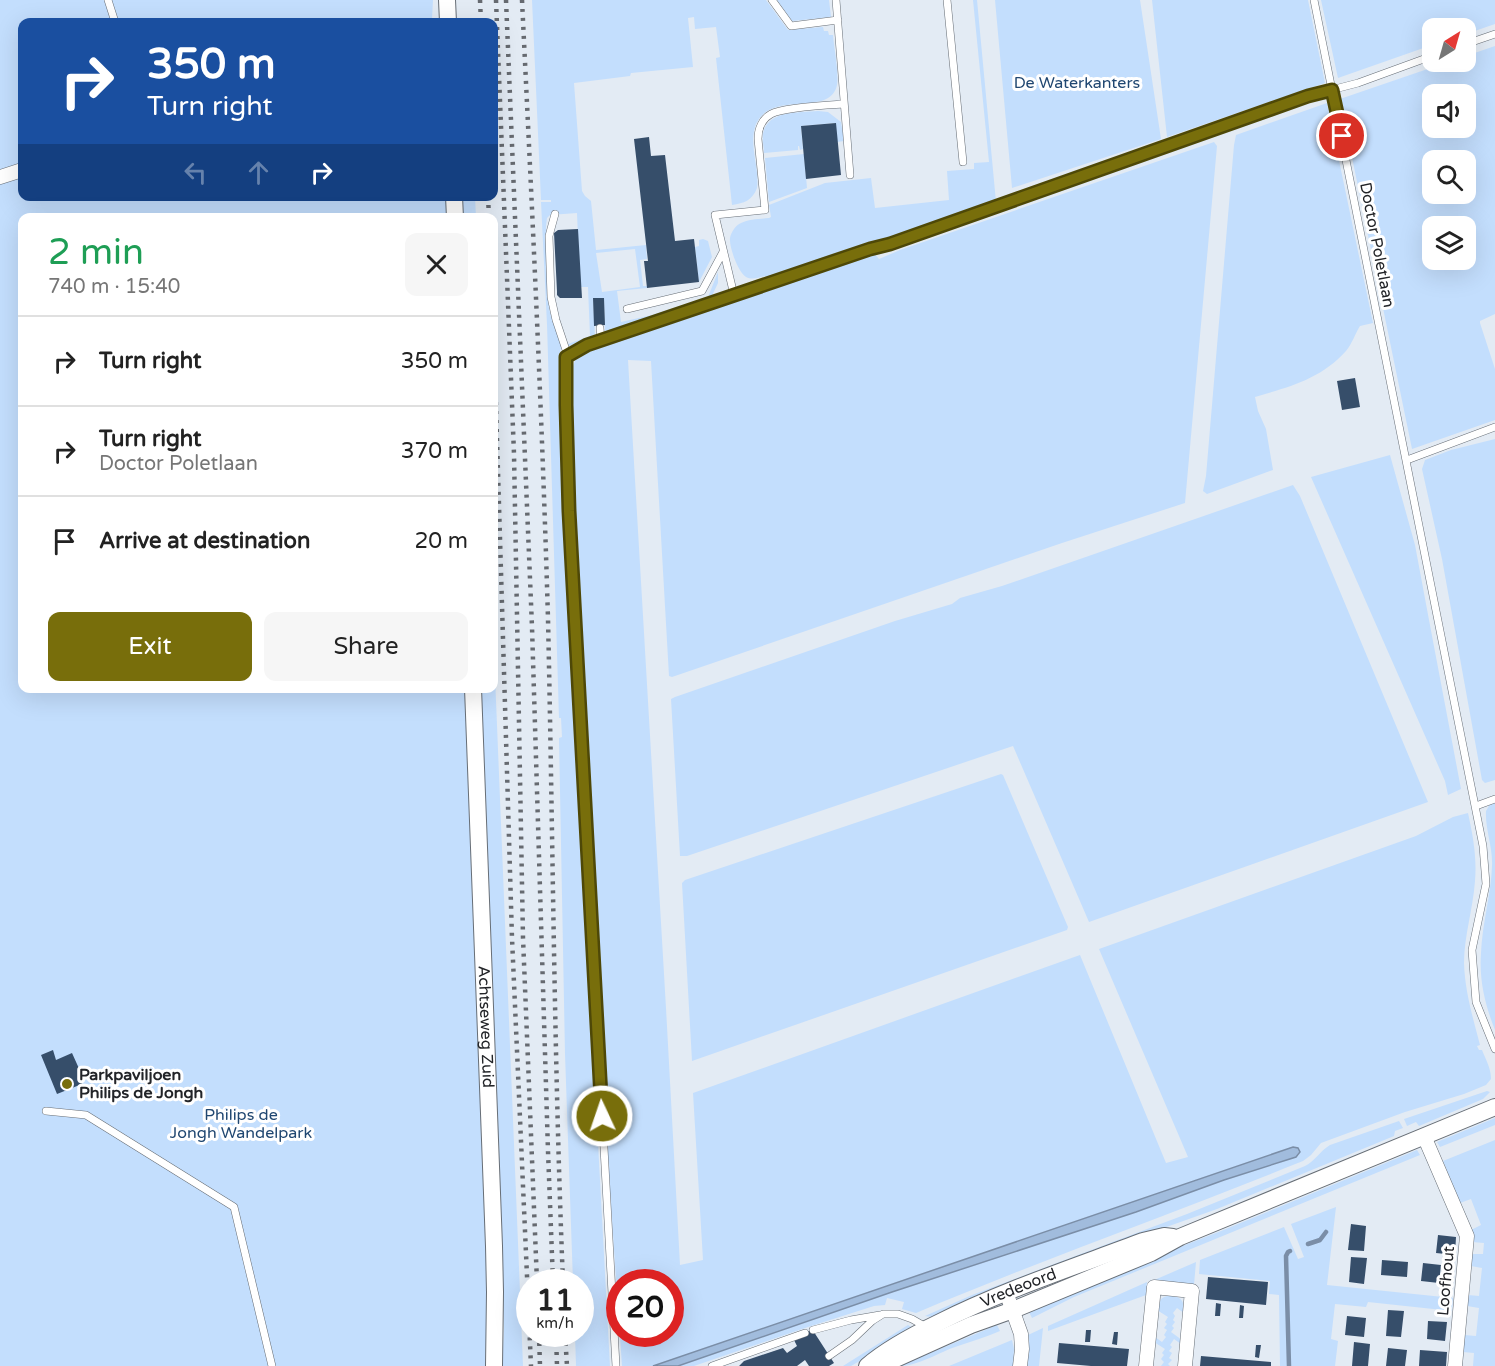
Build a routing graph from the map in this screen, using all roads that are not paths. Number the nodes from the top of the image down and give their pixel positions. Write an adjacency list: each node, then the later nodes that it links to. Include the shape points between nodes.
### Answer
1 (108, 0): 7 (lane)
2 (447, 0): 8 (street)
3 (772, 0): 9 (lane, via 791,26)
4 (836, 0): 9 (lane)
5 (947, 0): 15 (lane)
6 (1314, 0): 13 (lane, Doctor Poletlaan)
7 (115, 18)
8 (448, 18)
9 (838, 20): 14 (lane)
10 (1495, 34): 11 (lane)
11 (1476, 41)
12 (1422, 60): 13 (lane)
13 (1332, 90): 21 (lane); 27 (lane, Doctor Poletlaan)
14 (844, 104): 17 (lane); 20 (lane, via 782,110 770,114 763,122 758,139 765,210 715,215)
15 (963, 162)
16 (18, 171): 18 (street)
17 (850, 175)
18 (0, 177)
19 (555, 214): 25 (lane, via 549,237 551,297)
20 (723, 252): 21 (lane); 22 (lane, via 702,291)
21 (734, 295): 24 (lane)
22 (627, 309)
23 (600, 328): 24 (lane)
24 (601, 340): 25 (lane)
25 (568, 356): 44 (lane, via 569,511)
26 (1495, 427): 27 (lane)
27 (1407, 460): 30 (lane, Doctor Poletlaan)
28 (473, 693): 43 (street, Achtseweg Zuid, via 494,1235)
29 (1495, 799): 30 (lane)
30 (1476, 806): 31 (lane, Doctor Poletlaan, via 1486,884 1472,950 1476,1002)
31 (1495, 1050)
32 (1495, 1107): 34 (street, Vredeoord)
33 (46, 1111): 42 (lane, via 86,1115 234,1207)
34 (1424, 1136): 35 (street, Vredeoord); 50 (street, Loofhout, via 1467,1236)
35 (1180, 1237): 36 (street, Vredeoord, via 1143,1241); 37 (street, Vredeoord, via 1151,1253)
36 (1006, 1292): 37 (street); 39 (street, Vredeoord, via 965,1310)
37 (1013, 1310): 39 (street, Vredeoord); 47 (street, via 1021,1334)
38 (882, 1314): 39 (lane, via 912,1319); 40 (lane); 41 (lane, via 809,1332)
39 (932, 1335): 45 (street, Vredeoord, via 886,1351); 46 (street, Vredeoord)
40 (829, 1356)
41 (718, 1365)
42 (272, 1366)
43 (494, 1366)
44 (616, 1366)
45 (867, 1366)
46 (880, 1366)
47 (1020, 1366)
48 (1146, 1366): 49 (street, via 1154,1287 1192,1291)
49 (1185, 1366)
50 (1455, 1366)

